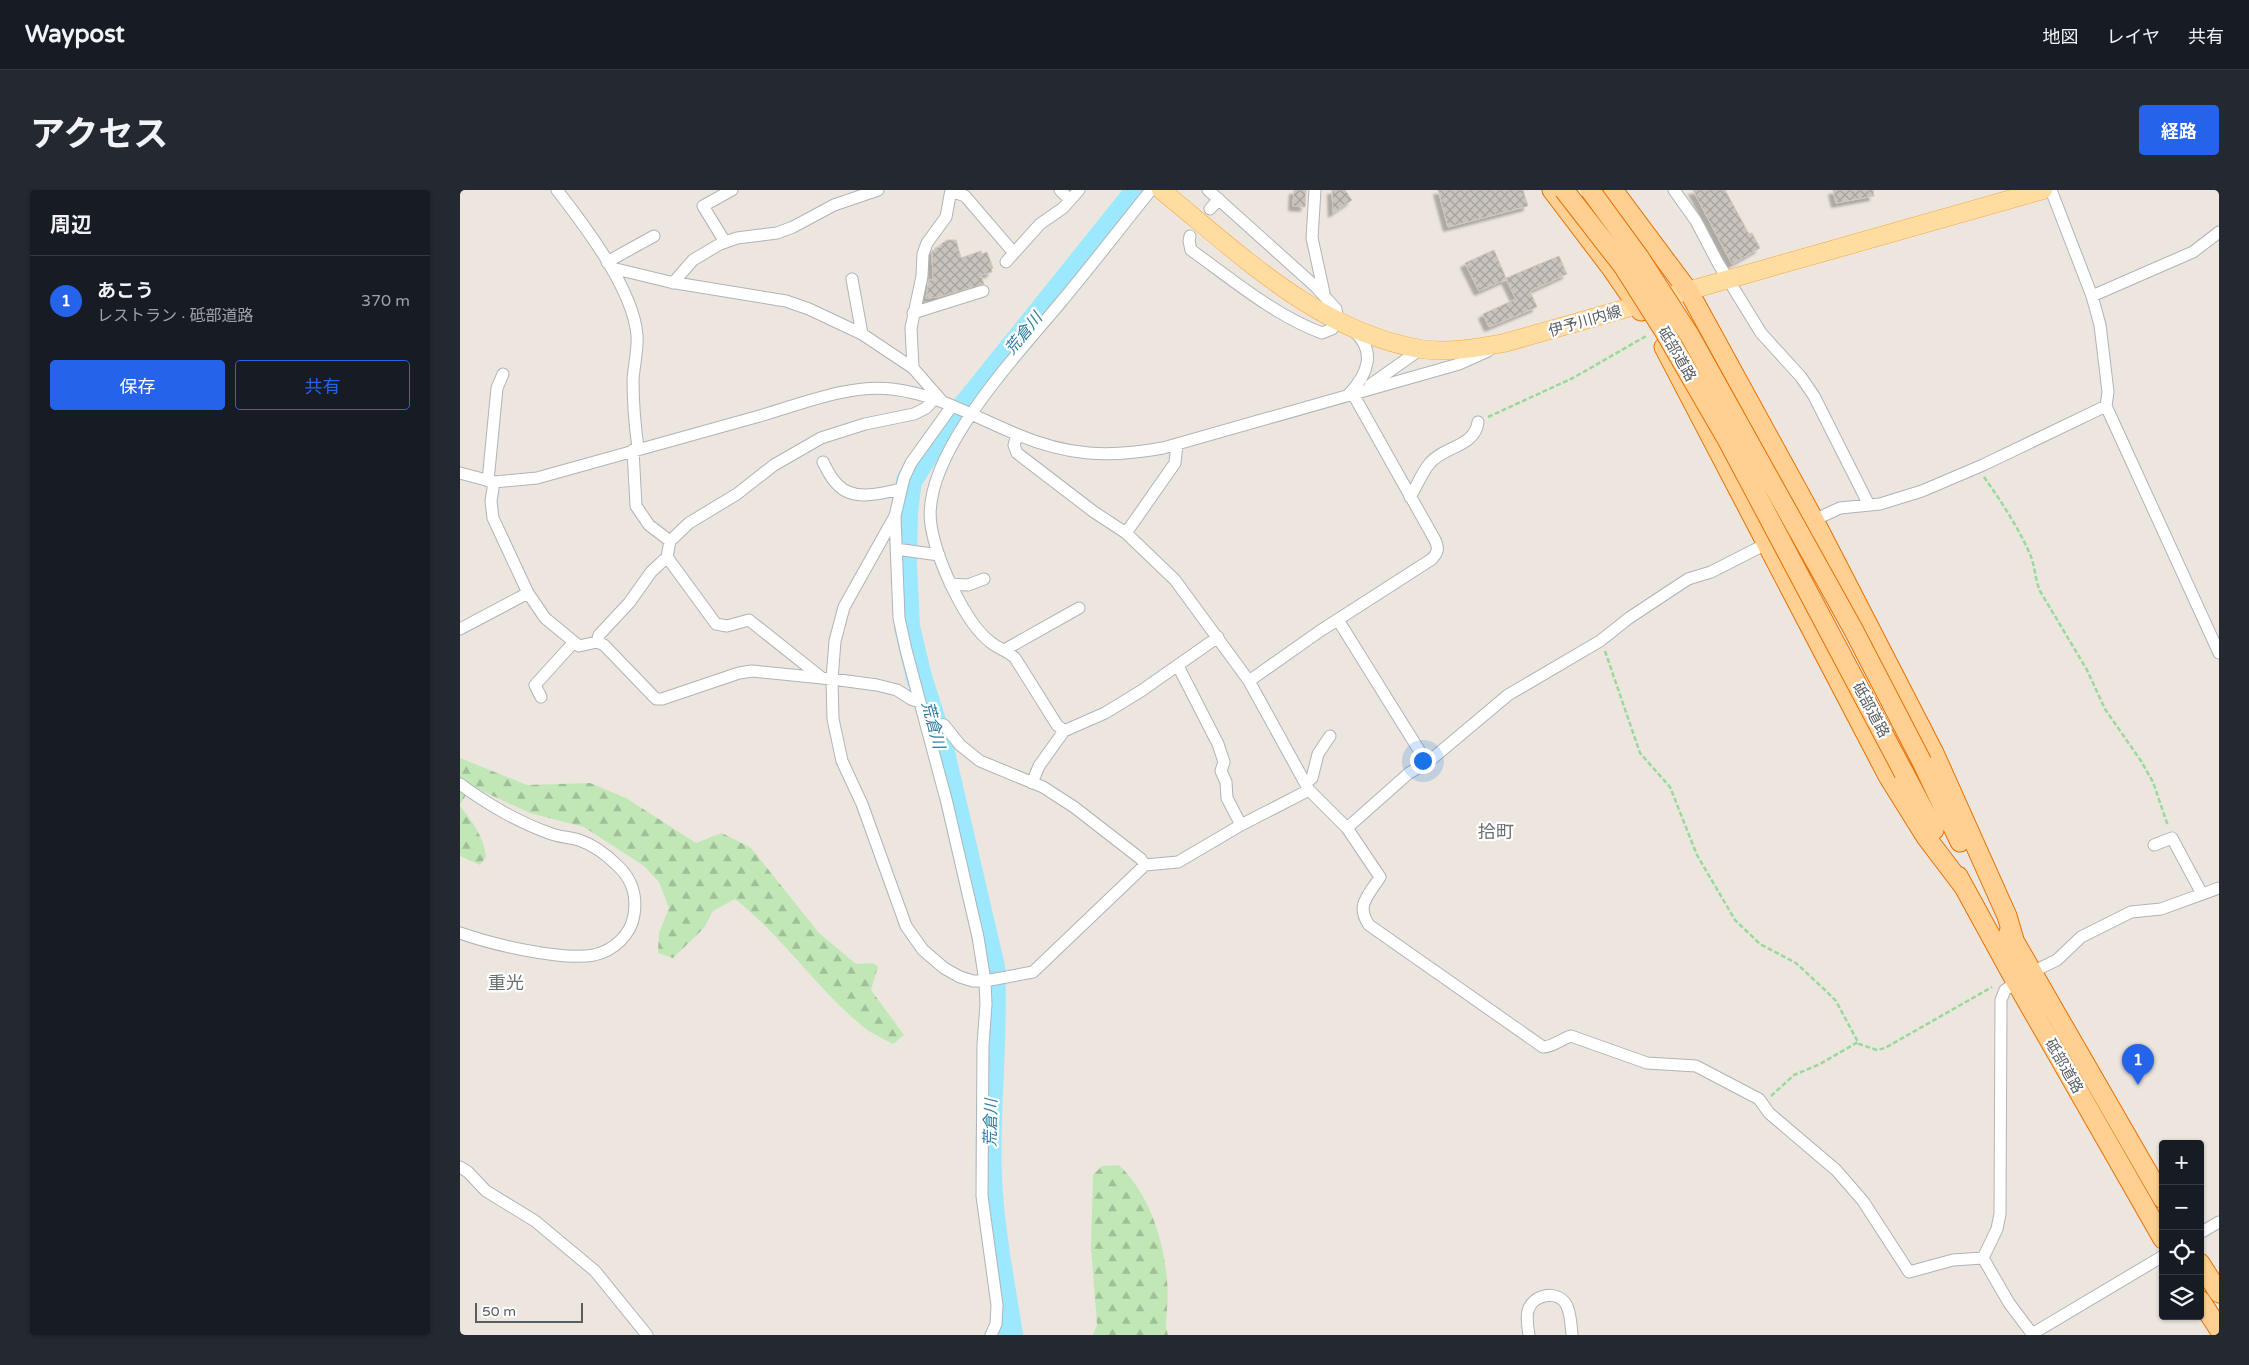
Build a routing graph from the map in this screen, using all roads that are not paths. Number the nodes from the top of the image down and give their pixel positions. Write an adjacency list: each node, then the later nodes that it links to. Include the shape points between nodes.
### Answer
1 (732, 190): 24 (street, via 703,206)
2 (878, 190): 24 (street, via 823,210 793,228)
3 (1060, 190): 19 (street)
4 (1079, 190): 19 (street)
5 (1151, 190): 44 (street)
6 (1161, 190): 35 (main road, 伊予川内線, via 1290,293)
7 (1208, 190): 18 (street)
8 (1315, 190): 32 (street, via 1312,238)
9 (1552, 190): 33 (highway)
10 (1564, 190): 90 (highway, 砥部道路, bridge, via 1623,266 1728,441)
11 (1590, 190): 94 (highway, 砥部道路, bridge, via 1639,257 1690,336 1853,629 1981,884)
12 (1613, 190): 30 (highway)
13 (1674, 190): 27 (street, via 1696,221)
14 (2043, 190): 27 (main road, 伊予川内線)
15 (2051, 190): 31 (street)
16 (560, 191): 25 (street)
17 (951, 191): 19 (street, via 965,196 1010,258 1040,224); 34 (street, via 946,217 923,254 922,276)
18 (1219, 199): 20 (street); 32 (street)
19 (1070, 200)
20 (1210, 209)
21 (2219, 232): 31 (street, via 2193,252)
22 (654, 236): 25 (street)
23 (1190, 236): 35 (street, via 1191,250 1279,312 1322,333)
24 (724, 242): 28 (street, via 693,260)
25 (610, 265): 28 (street); 48 (street, via 633,312 637,336 633,379)
26 (852, 279): 36 (street)
27 (1729, 280): 30 (main road, 伊予川内線); 54 (street, via 1761,333 1802,377 1814,396)
28 (673, 283): 36 (street, via 786,301)
29 (983, 291): 34 (street)
30 (1689, 292): 33 (main road, 伊予川内線); 56 (highway)
31 (2092, 296): 43 (street, via 2100,325 2108,392)
32 (1326, 298): 35 (street, via 1336,309)
33 (1638, 306): 37 (main road, 伊予川内線); 59 (highway)
34 (913, 313): 39 (street)
35 (1342, 324): 38 (main road, 伊予川内線); 41 (street, via 1360,338 1366,349 1367,361)
36 (862, 334): 39 (street)
37 (1504, 343): 38 (main road, 伊予川内線, via 1472,349); 41 (street, via 1458,364)
38 (1422, 349): 41 (street)
39 (913, 368): 42 (street)
40 (502, 374): 51 (street, via 498,388)
41 (1354, 394): 47 (street); 53 (street)
42 (946, 403): 44 (street); 48 (street, via 916,392 872,388 822,398); 52 (street, via 911,463); 58 (street, via 821,438 788,456 689,523)
43 (2106, 406): 54 (street, via 1922,491); 73 (street)
44 (970, 413): 46 (street); 61 (street, via 932,490 931,524)
45 (1478, 422): 53 (street, via 1477,430 1462,444 1430,463)
46 (1017, 435): 47 (street, via 1093,455 1137,453); 57 (street, via 1014,445 1017,453)
47 (1177, 444): 57 (street, via 1175,463)
48 (636, 449): 51 (street, via 537,478); 58 (street, via 636,506 648,525)
49 (823, 462): 52 (street, via 838,486 851,492 878,494)
50 (460, 473): 51 (street)
51 (491, 481): 65 (street, via 493,518)
52 (901, 488): 55 (street)
53 (1410, 497): 67 (street, via 1435,540 1438,553)
54 (1869, 505): 56 (street, via 1840,508)
55 (894, 516): 60 (street); 75 (street, via 844,607)
56 (1814, 520): 59 (highway); 94 (highway, via 1934,753 2007,916)
57 (1126, 533): 69 (street, via 1175,580)
58 (670, 541): 62 (street)
59 (1768, 543): 82 (street, via 1711,572 1688,579 1600,641 1508,695); 90 (highway, via 1903,803)
60 (896, 549): 61 (street); 78 (street, via 899,618)
61 (939, 555): 64 (street)
62 (667, 557): 71 (street, via 599,635); 75 (street, via 716,624 727,626 749,620)
63 (984, 579): 64 (street, via 968,585)
64 (950, 584): 72 (street, via 978,629 993,645)
65 (528, 593): 68 (street); 70 (street, via 545,618)
66 (1079, 608): 72 (street)
67 (1338, 620): 76 (street); 82 (street)
68 (460, 628)
69 (1218, 637): 74 (street); 76 (street)
70 (574, 642): 71 (street, via 579,646); 77 (street, via 534,685)
71 (597, 642): 75 (street, via 604,644 656,698 662,699 752,671)
72 (1006, 649): 80 (street)
73 (2219, 653)
74 (1178, 666): 80 (street, via 1105,712); 86 (street, via 1218,744 1224,762 1220,771 1226,782 1227,798)
75 (827, 678): 78 (street, via 897,690); 97 (street, via 842,761 862,804 906,926 917,943 944,968 960,977)
76 (1249, 681): 85 (street)
77 (541, 697)
78 (920, 702): 79 (street)
79 (925, 721): 83 (street, via 944,725 960,745 980,761); 97 (street, via 976,928)
80 (1064, 732): 83 (street, via 1039,766)
81 (1330, 736): 85 (street, via 1318,754)
82 (1427, 763): 87 (street, via 1410,773)
83 (1032, 783): 89 (street, via 1074,807)
84 (460, 784): 93 (street, via 481,800 549,834 580,840 602,852 620,868 637,900 633,921 625,937 594,955 555,954)
85 (1307, 787): 86 (street); 87 (street)
86 (1241, 825): 89 (street, via 1178,862)
87 (1346, 828): 103 (street, via 1380,877 1362,909 1369,925 1543,1047 1550,1047 1571,1036 1647,1063 1696,1066 1762,1101 1769,1113 1836,1170 1862,1201 1909,1272 1953,1260)
88 (2154, 844): 92 (street, via 2172,838)
89 (1145, 865): 97 (street, via 1033,972)
90 (1964, 887): 96 (highway, 砥部道路)
91 (2219, 888): 92 (street)
92 (2202, 894): 95 (street, via 2161,908 2131,912 2081,937 2057,960)
93 (460, 933)
94 (2015, 944): 95 (highway, 砥部道路)
95 (2032, 972): 96 (street); 99 (highway, 砥部道路)
96 (2014, 978): 102 (highway, 砥部道路); 103 (street, via 2001,1000 2000,1214 1997,1229)
97 (985, 981): 111 (street, via 982,1196 997,1305 996,1324)
98 (460, 1167): 110 (street, via 486,1191 535,1221 594,1271)
99 (2159, 1192)
100 (2219, 1222): 101 (street)
101 (2204, 1231)
102 (2159, 1232)
103 (1983, 1258): 109 (street, via 2009,1303)
104 (2159, 1258): 109 (street)
105 (2204, 1269): 106 (highway)
106 (2219, 1293)
107 (2204, 1306): 108 (highway)
108 (2219, 1329)
109 (2032, 1334)
110 (647, 1335)
111 (991, 1335)
112 (1529, 1335): 113 (street, via 1528,1311 1533,1303 1548,1295 1558,1296 1565,1302)
113 (1572, 1335)

